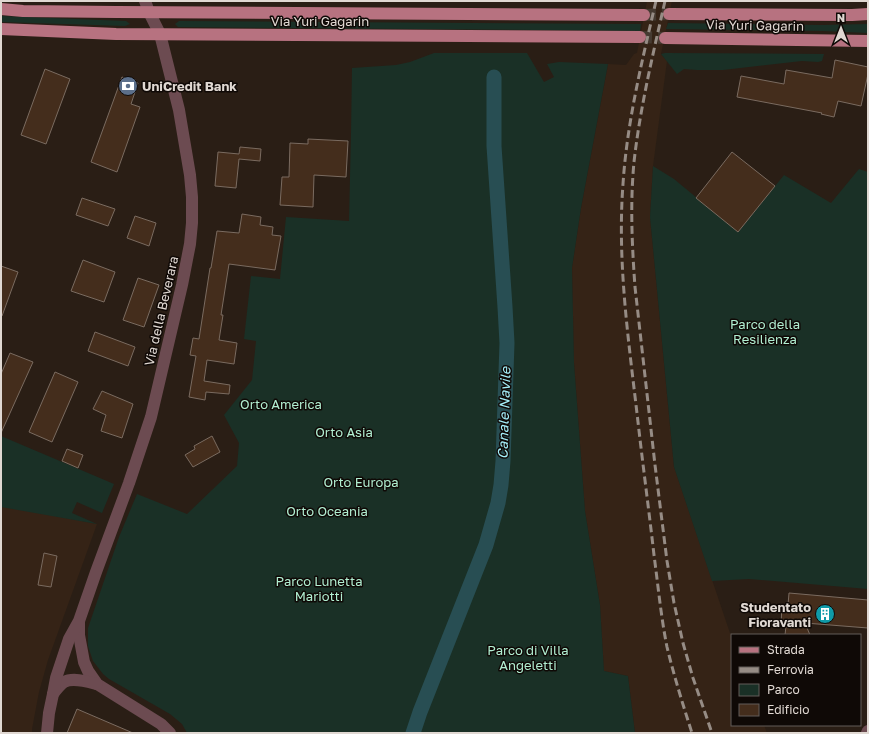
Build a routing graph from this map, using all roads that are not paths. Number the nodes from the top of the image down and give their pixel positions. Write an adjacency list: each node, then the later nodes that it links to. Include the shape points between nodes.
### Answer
1 (147, 6): 2 (main road, Via Yuri Gagarin, via 23,11); 5 (main road, Via Yuri Gagarin); 7 (street, Via della Beverara)
2 (1, 9)
3 (669, 14): 4 (main road, Via Yuri Gagarin)
4 (868, 14)
5 (644, 15)
6 (1, 29): 7 (main road, Via Yuri Gagarin)
7 (160, 34): 8 (main road, Via Yuri Gagarin); 11 (street, Via della Beverara, via 179,110 190,175 193,208 190,244 151,417)
8 (640, 37)
9 (665, 38): 10 (main road, Via Yuri Gagarin)
10 (868, 41)
11 (79, 621): 12 (street, Via della Beverara, via 84,662); 13 (street, Via della Beverara, via 69,639)
12 (97, 684): 13 (street, Via della Beverara, via 68,680); 15 (street, Via della Beverara, via 161,724)
13 (53, 694): 14 (street, Via della Beverara)
14 (46, 733)
15 (170, 733)

